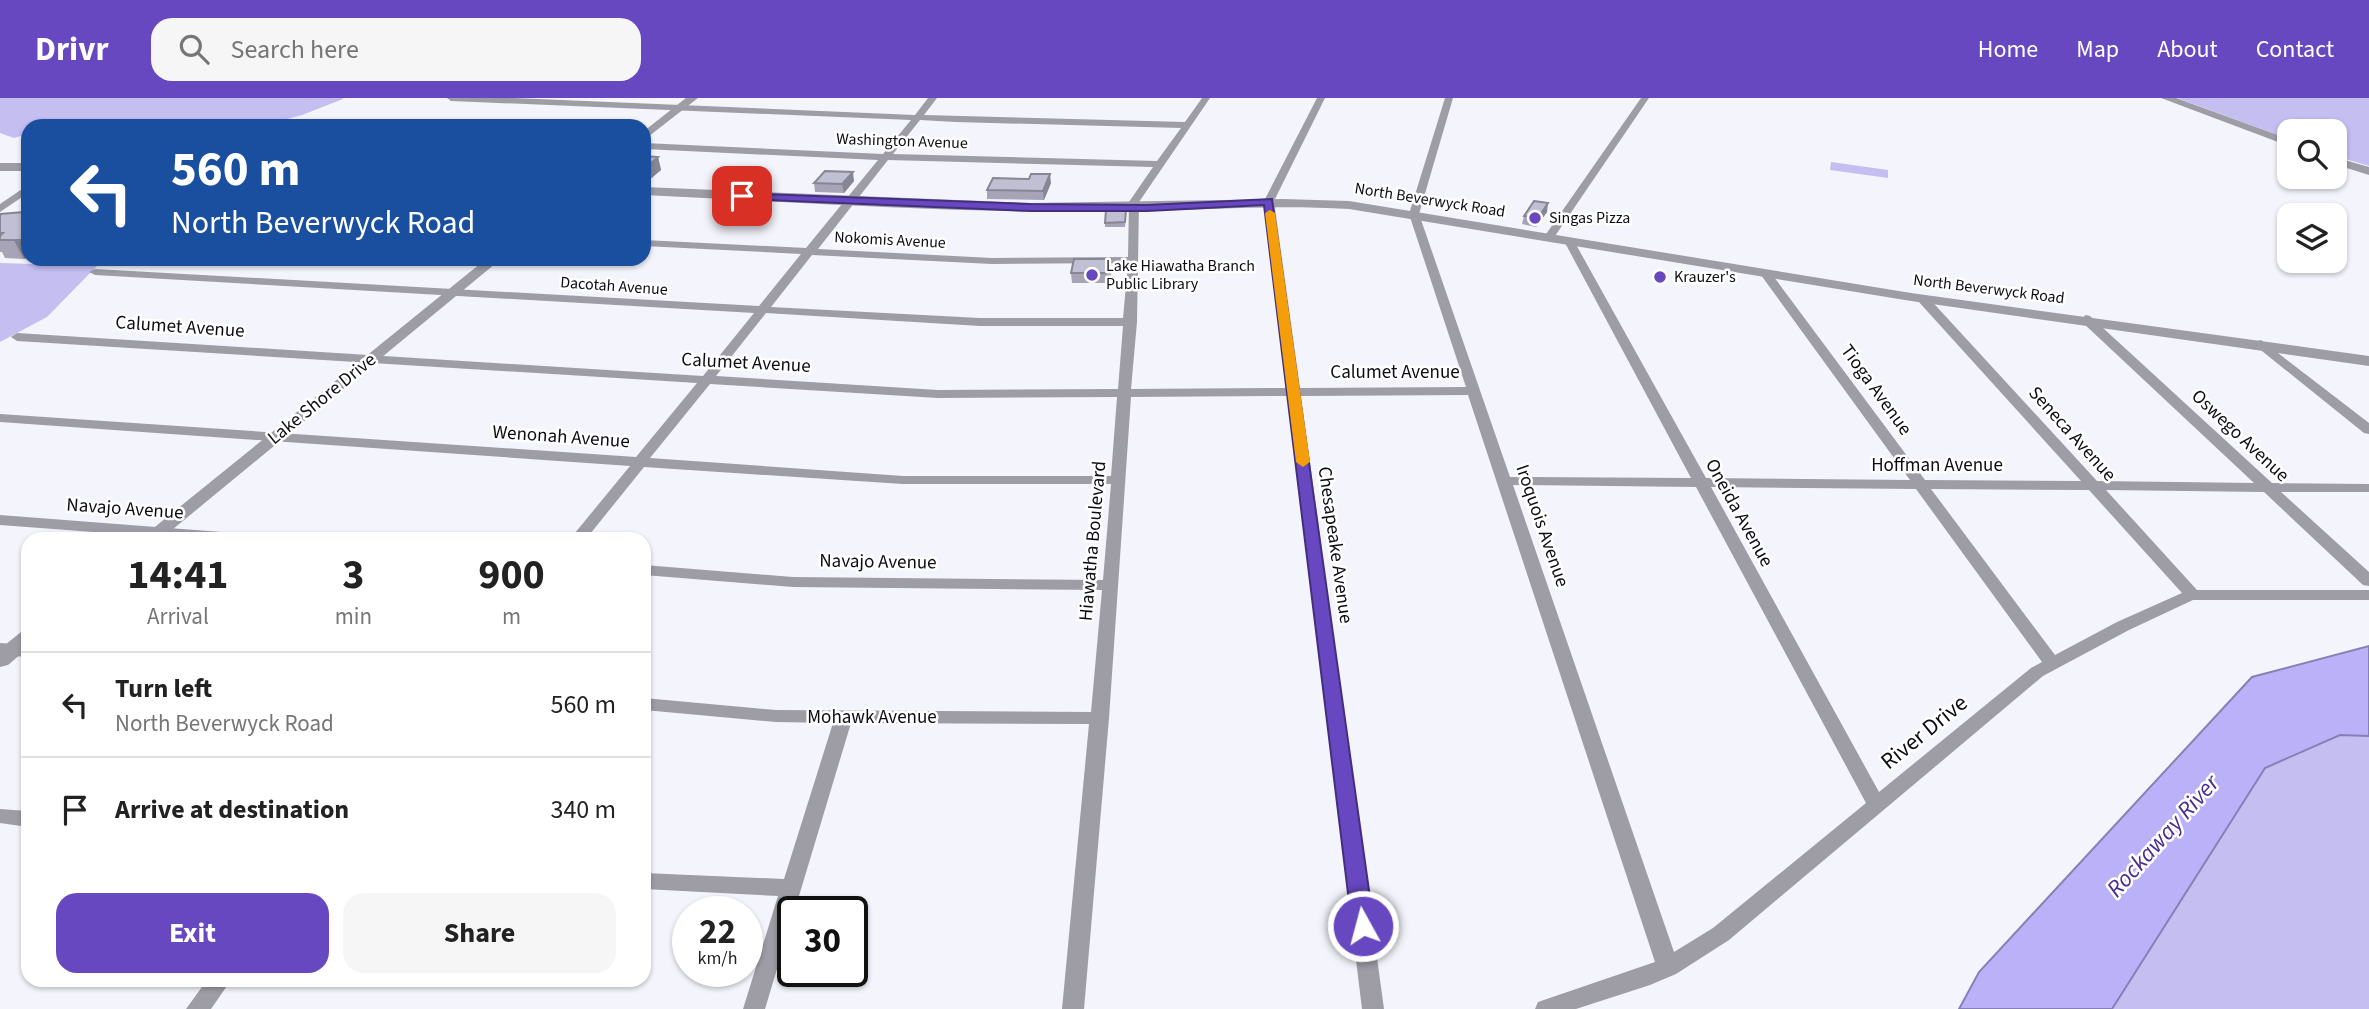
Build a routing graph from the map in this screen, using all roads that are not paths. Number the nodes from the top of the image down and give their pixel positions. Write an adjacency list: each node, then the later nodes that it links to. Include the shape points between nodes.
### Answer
1 (451, 98): 9 (street)
2 (692, 98): 9 (street)
3 (933, 98): 10 (street)
4 (1206, 98): 11 (street, Hiawatha Boulevard)
5 (1321, 98): 24 (street)
6 (1449, 98): 27 (street)
7 (1645, 98): 28 (street)
8 (2166, 98): 13 (street)
9 (680, 108): 10 (street); 12 (street)
10 (917, 118): 11 (street); 15 (street)
11 (1187, 125): 16 (street, Hiawatha Boulevard)
12 (651, 131)
13 (2277, 139)
14 (651, 146): 15 (street, Washington Avenue)
15 (885, 157): 16 (street, Washington Avenue); 23 (street)
16 (1159, 164): 25 (street, Hiawatha Boulevard, via 1134,202)
17 (2347, 164): 20 (street)
18 (0, 167): 19 (street)
19 (21, 167)
20 (2369, 171)
21 (651, 191): 23 (street, North Beverwyck Road)
22 (21, 193): 26 (street)
23 (851, 201): 25 (street, North Beverwyck Road); 31 (street)
24 (1269, 201): 25 (street, North Beverwyck Road); 27 (street, North Beverwyck Road); 47 (street, Chesapeake Avenue)
25 (1136, 208): 32 (street, Hiawatha Boulevard)
26 (0, 209)
27 (1414, 214): 28 (street, North Beverwyck Road); 46 (street, Iroquois Avenue)
28 (1549, 237): 29 (street, North Beverwyck Road)
29 (1569, 241): 35 (street, North Beverwyck Road); 55 (street, Oneida Avenue)
30 (651, 243): 31 (street, Nokomis Avenue)
31 (809, 251): 32 (street, Nokomis Avenue, via 992,261); 38 (street)
32 (1134, 260): 40 (street, Hiawatha Boulevard)
33 (486, 266): 36 (street, Lake Shore Drive)
34 (95, 272): 36 (street, Dacotah Avenue)
35 (1767, 275): 37 (street, North Beverwyck Road); 56 (street, Tioga Avenue)
36 (453, 293): 38 (street, Dacotah Avenue); 43 (street, Lake Shore Drive)
37 (1922, 298): 39 (street, North Beverwyck Road); 57 (street, Seneca Avenue)
38 (762, 310): 40 (street, Dacotah Avenue, via 980,322); 45 (street)
39 (2086, 319): 42 (street, North Beverwyck Road); 58 (street, Oswego Avenue)
40 (1131, 321): 48 (street, Hiawatha Boulevard)
41 (17, 337): 43 (street, Calumet Avenue)
42 (2261, 344): 44 (street, North Beverwyck Road); 50 (street)
43 (372, 359): 45 (street, Calumet Avenue); 51 (street, Lake Shore Drive)
44 (2369, 361)
45 (707, 380): 48 (street, Calumet Avenue, via 938,394); 52 (street)
46 (1474, 391): 47 (street, Calumet Avenue); 54 (street, Iroquois Avenue)
47 (1293, 392): 48 (street, Calumet Avenue); 83 (street, Chesapeake Avenue)
48 (1125, 394): 53 (street, Hiawatha Boulevard)
49 (0, 418): 51 (street, Wenonah Avenue)
50 (2369, 430)
51 (274, 437): 52 (street, Wenonah Avenue); 62 (street, Lake Shore Drive)
52 (641, 462): 53 (street, Wenonah Avenue, via 903,480); 63 (street)
53 (1119, 480): 66 (street, Hiawatha Boulevard)
54 (1504, 481): 55 (street, Hoffman Avenue); 78 (street, Iroquois Avenue)
55 (1701, 484): 56 (street, Hoffman Avenue); 73 (street, Oneida Avenue)
56 (1921, 484): 57 (street, Hoffman Avenue); 69 (street, Tioga Avenue)
57 (2093, 486): 58 (street, Hoffman Avenue); 67 (street, Seneca Avenue)
58 (2267, 487): 59 (street, Hoffman Avenue); 65 (street, Oswego Avenue)
59 (2369, 488)
60 (0, 520): 61 (street, Navajo Avenue)
61 (115, 532)
62 (158, 532)
63 (584, 532)
64 (651, 571): 66 (street, Navajo Avenue, via 793,582)
65 (2369, 581)
66 (1111, 585): 72 (street, Hiawatha Boulevard)
67 (2193, 595): 68 (street, River Drive); 69 (street, River Drive)
68 (2369, 596)
69 (2052, 664): 73 (street, River Drive)
70 (651, 705): 71 (street, Mohawk Avenue)
71 (844, 717): 72 (street, Mohawk Avenue); 77 (street)
72 (1100, 718): 82 (street, Hiawatha Boulevard)
73 (1876, 804): 78 (street, River Drive, via 1721,934)
74 (0, 816): 75 (street)
75 (21, 818)
76 (651, 881): 77 (street)
77 (791, 888): 81 (street)
78 (1668, 967): 84 (street, River Drive)
79 (214, 987): 80 (street)
80 (197, 1009)
81 (754, 1009)
82 (1073, 1009)
83 (1373, 1009)
84 (1546, 1009)

